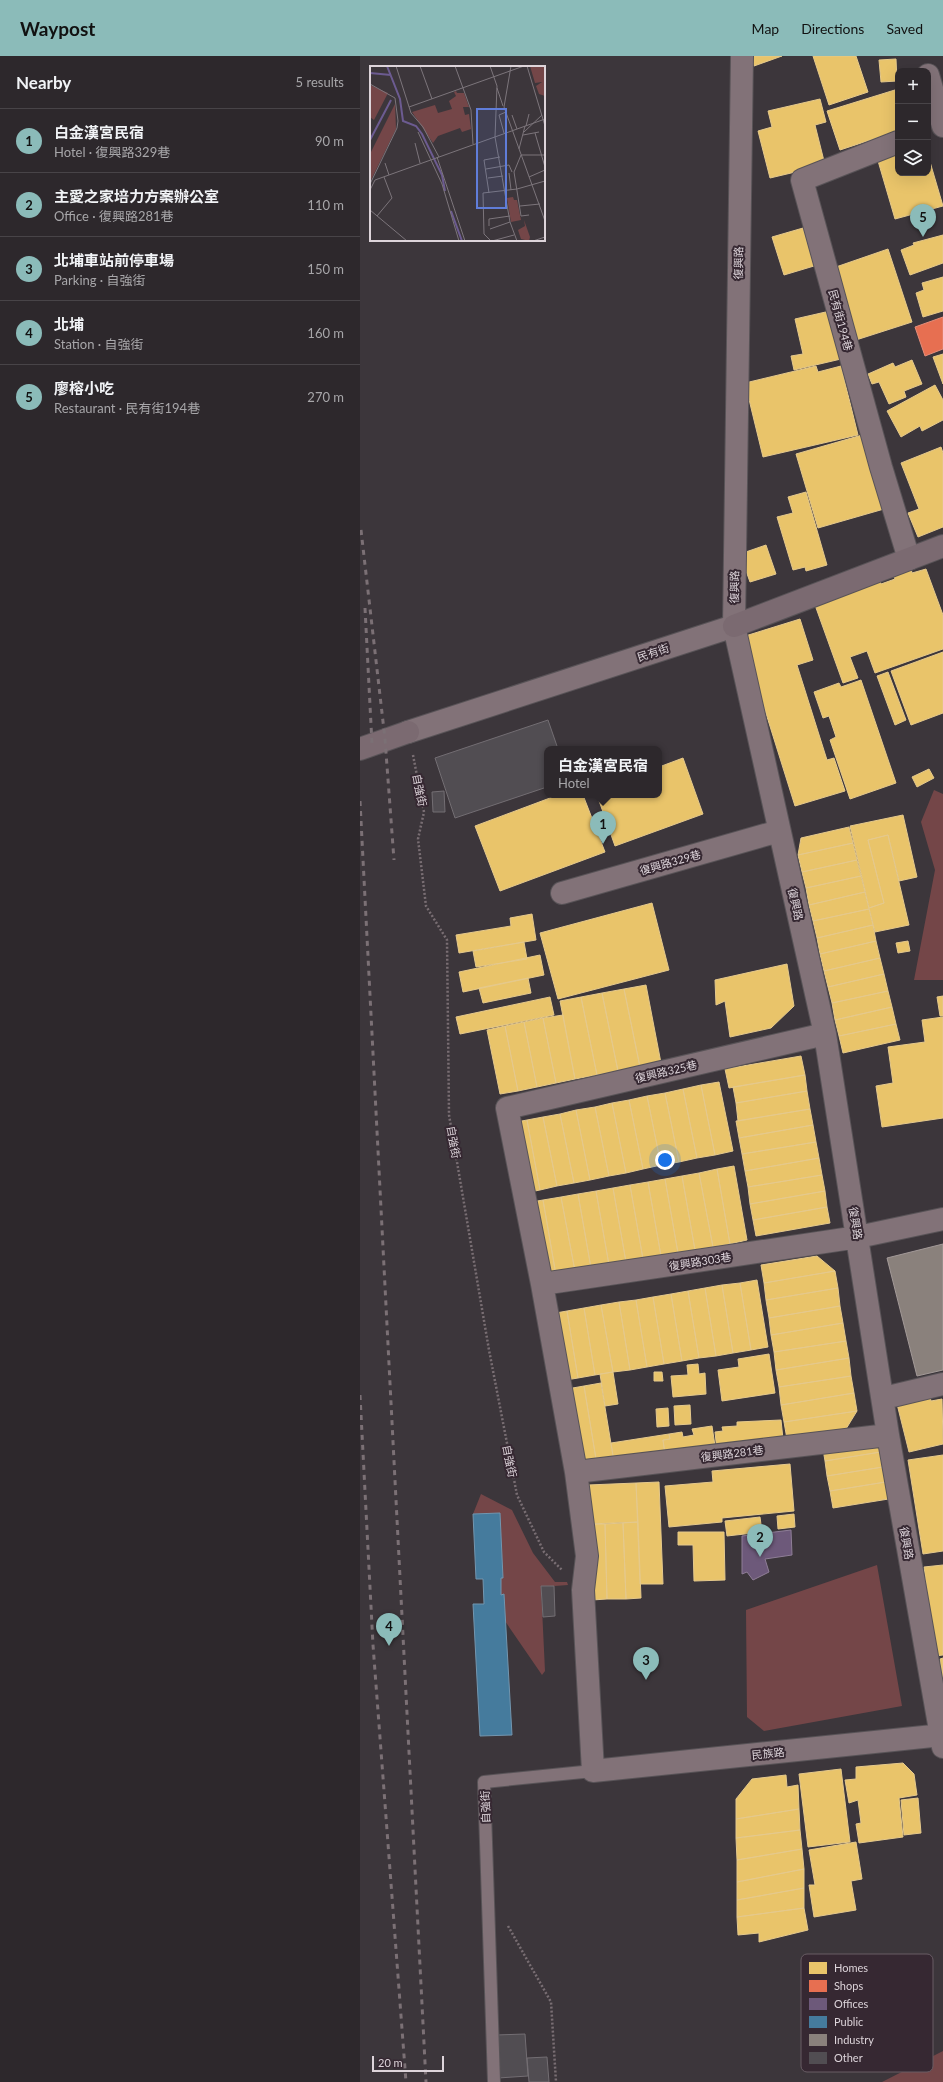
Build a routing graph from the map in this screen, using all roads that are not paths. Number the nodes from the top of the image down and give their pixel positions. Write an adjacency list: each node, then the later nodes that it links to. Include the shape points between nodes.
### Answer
1 (742, 56): 9 (street, 復興路)
2 (923, 56): 3 (street)
3 (926, 68)
4 (931, 90): 5 (street)
5 (938, 127)
6 (895, 143): 8 (street, 民有街194巷, via 802,180)
7 (943, 546): 8 (street, 民有街)
8 (909, 559): 9 (street, 民有街)
9 (734, 626): 10 (street, 民有街); 11 (street, 復興路)
10 (360, 749)
11 (779, 831): 12 (street, 復興路329巷); 13 (street, 復興路)
12 (562, 893)
13 (825, 1034): 15 (street, 復興路); 16 (street, 復興路325巷, via 507,1108)
14 (943, 1219): 15 (street, 復興路303巷)
15 (858, 1237): 16 (street, 復興路303巷); 18 (street, 復興路)
16 (542, 1284): 20 (street)
17 (943, 1384): 18 (street)
18 (884, 1398): 19 (street, 復興路)
19 (888, 1435): 20 (street, 復興路281巷); 21 (street, 復興路)
20 (576, 1472): 22 (street, via 587,1556 583,1590)
21 (942, 1739): 22 (street, 民族路)
22 (592, 1771): 23 (lane, 自強街, via 484,1782)
23 (494, 2082)

